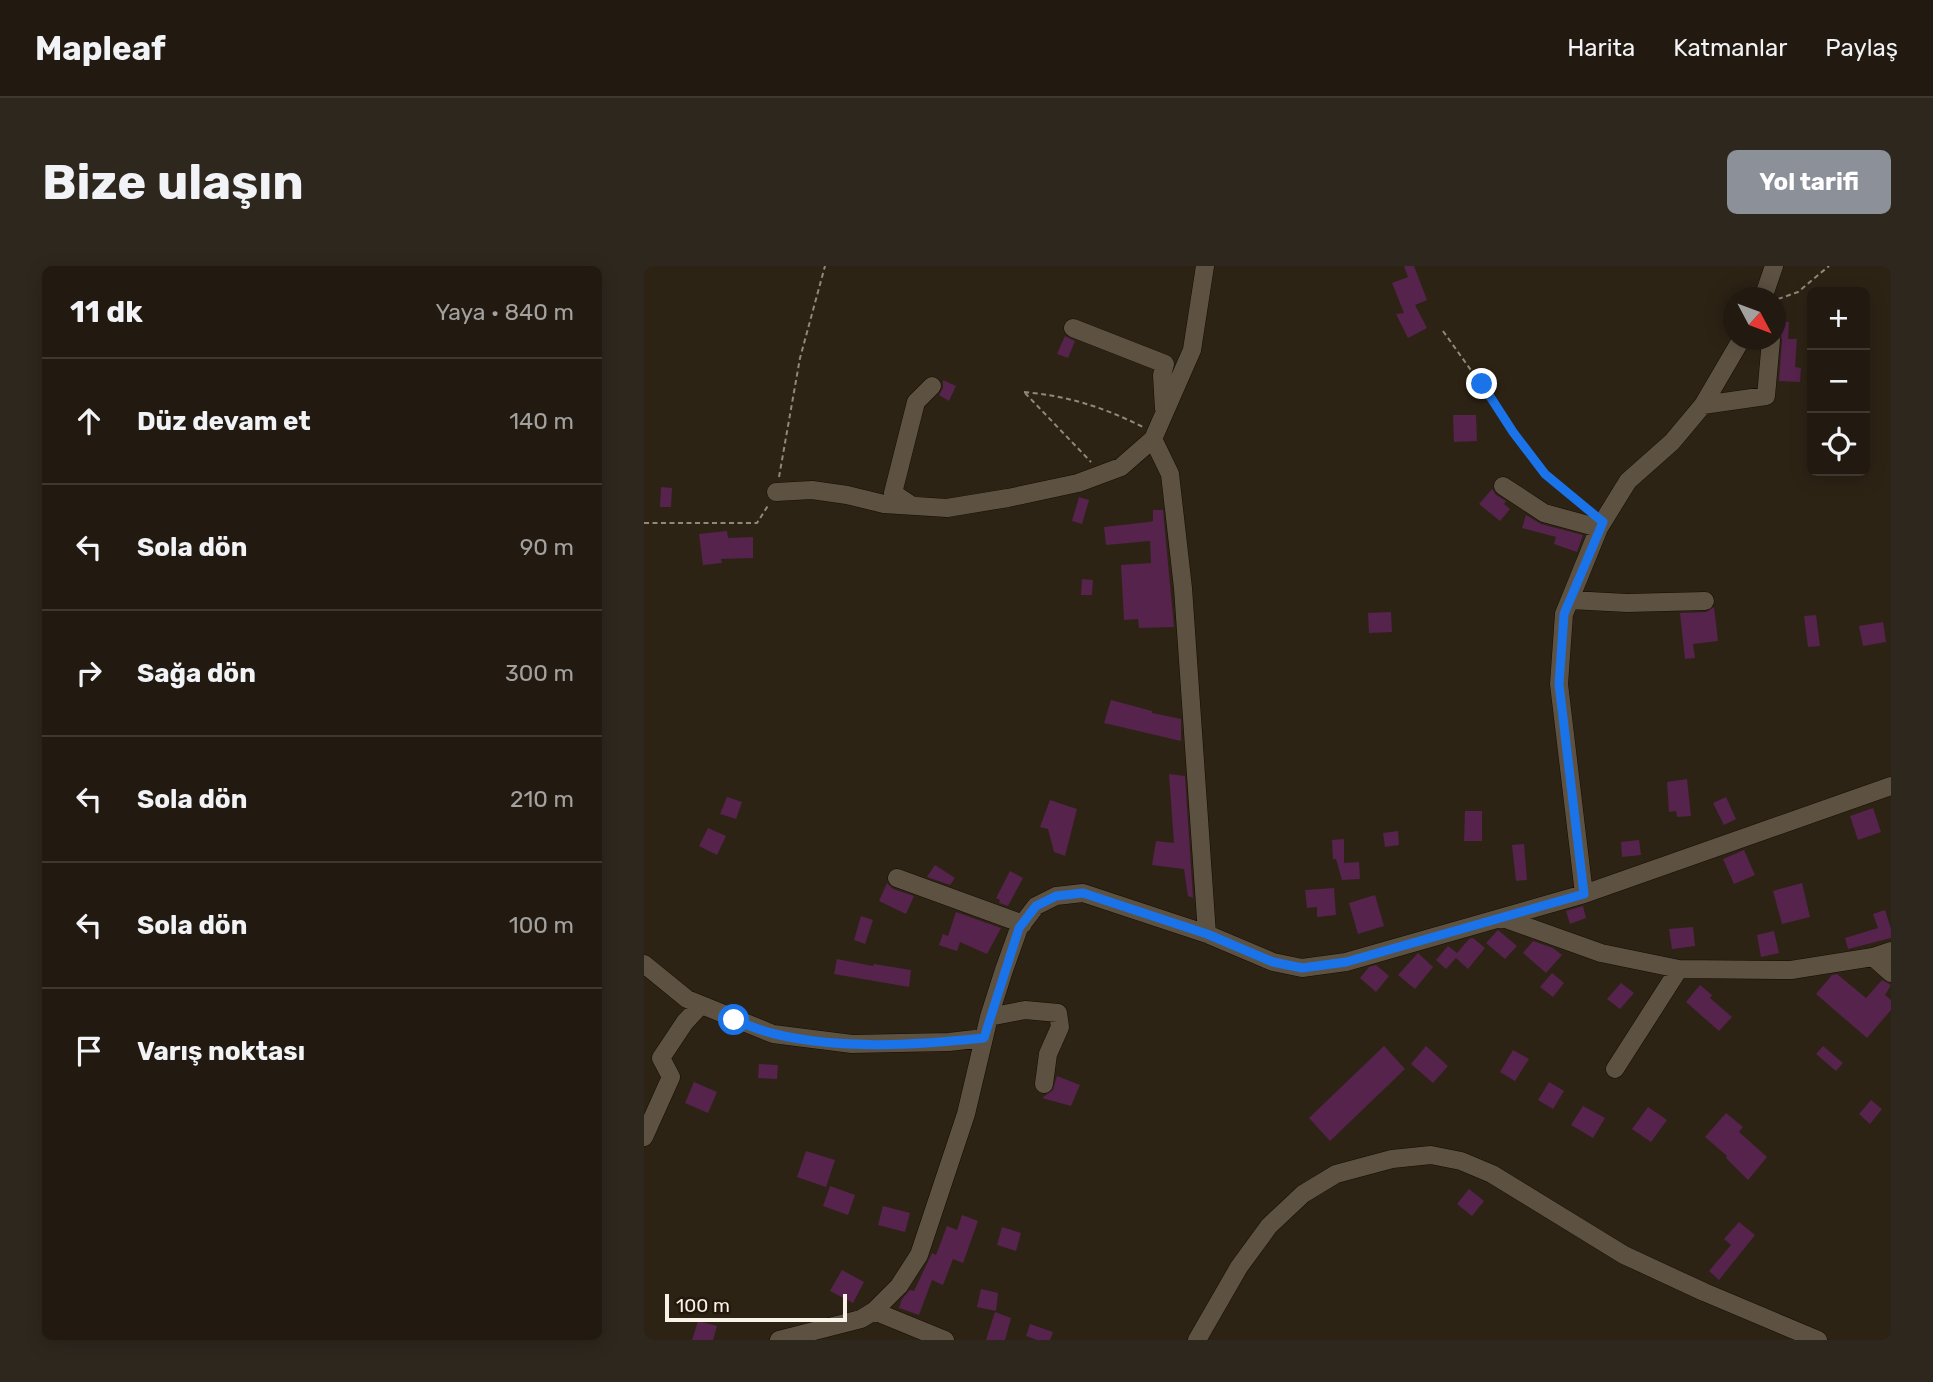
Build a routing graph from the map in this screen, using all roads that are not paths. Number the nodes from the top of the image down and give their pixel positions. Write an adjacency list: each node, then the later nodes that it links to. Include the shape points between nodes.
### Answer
1 (1205, 266): 9 (street, via 1192,350)
2 (1774, 266): 3 (street)
3 (1767, 287)
4 (1073, 328): 9 (street, via 1165,364)
5 (1735, 350): 8 (street)
6 (1770, 350): 8 (street, via 1766,396)
7 (932, 386): 13 (street, via 916,401 893,493)
8 (1703, 405): 14 (street, via 1672,442 1628,481)
9 (1165, 413): 10 (street)
10 (1154, 436): 13 (street, via 1121,467 1078,483 947,508); 22 (street, via 1170,474 1183,588)
11 (1503, 486): 14 (street, via 1544,513)
12 (776, 492): 13 (street, via 811,490)
13 (914, 507)
14 (1601, 525): 15 (street)
15 (1570, 600): 16 (street); 19 (street, via 1564,614 1559,684)
16 (1704, 601)
17 (1891, 786): 19 (street)
18 (897, 878): 21 (street)
19 (1584, 894): 20 (street)
20 (1503, 918): 22 (street, via 1346,962 1302,968 1273,962); 26 (street, via 1601,953)
21 (1023, 924): 22 (street, via 1036,906 1056,896 1083,893); 29 (street)
22 (1207, 934)
23 (1891, 951): 24 (street)
24 (1873, 957): 26 (street, via 1791,970); 27 (street)
25 (644, 964): 28 (street)
26 (1679, 969): 31 (street)
27 (1891, 973)
28 (701, 1005): 30 (street, via 773,1034 800,1039 852,1044); 33 (street, via 661,1058 671,1076)
29 (989, 1017): 30 (street); 32 (street, via 1025,1010 1058,1013 1060,1027 1048,1054)
30 (984, 1038): 34 (street, via 967,1114 919,1255)
31 (1615, 1069)
32 (1044, 1084)
33 (644, 1137)
34 (874, 1311): 35 (street, via 861,1319); 36 (street)
35 (779, 1340)
36 (945, 1340)
37 (1197, 1340): 38 (street, via 1238,1267 1269,1226 1303,1194 1336,1174 1392,1159 1431,1155 1492,1174 1625,1255)
38 (1818, 1340)

